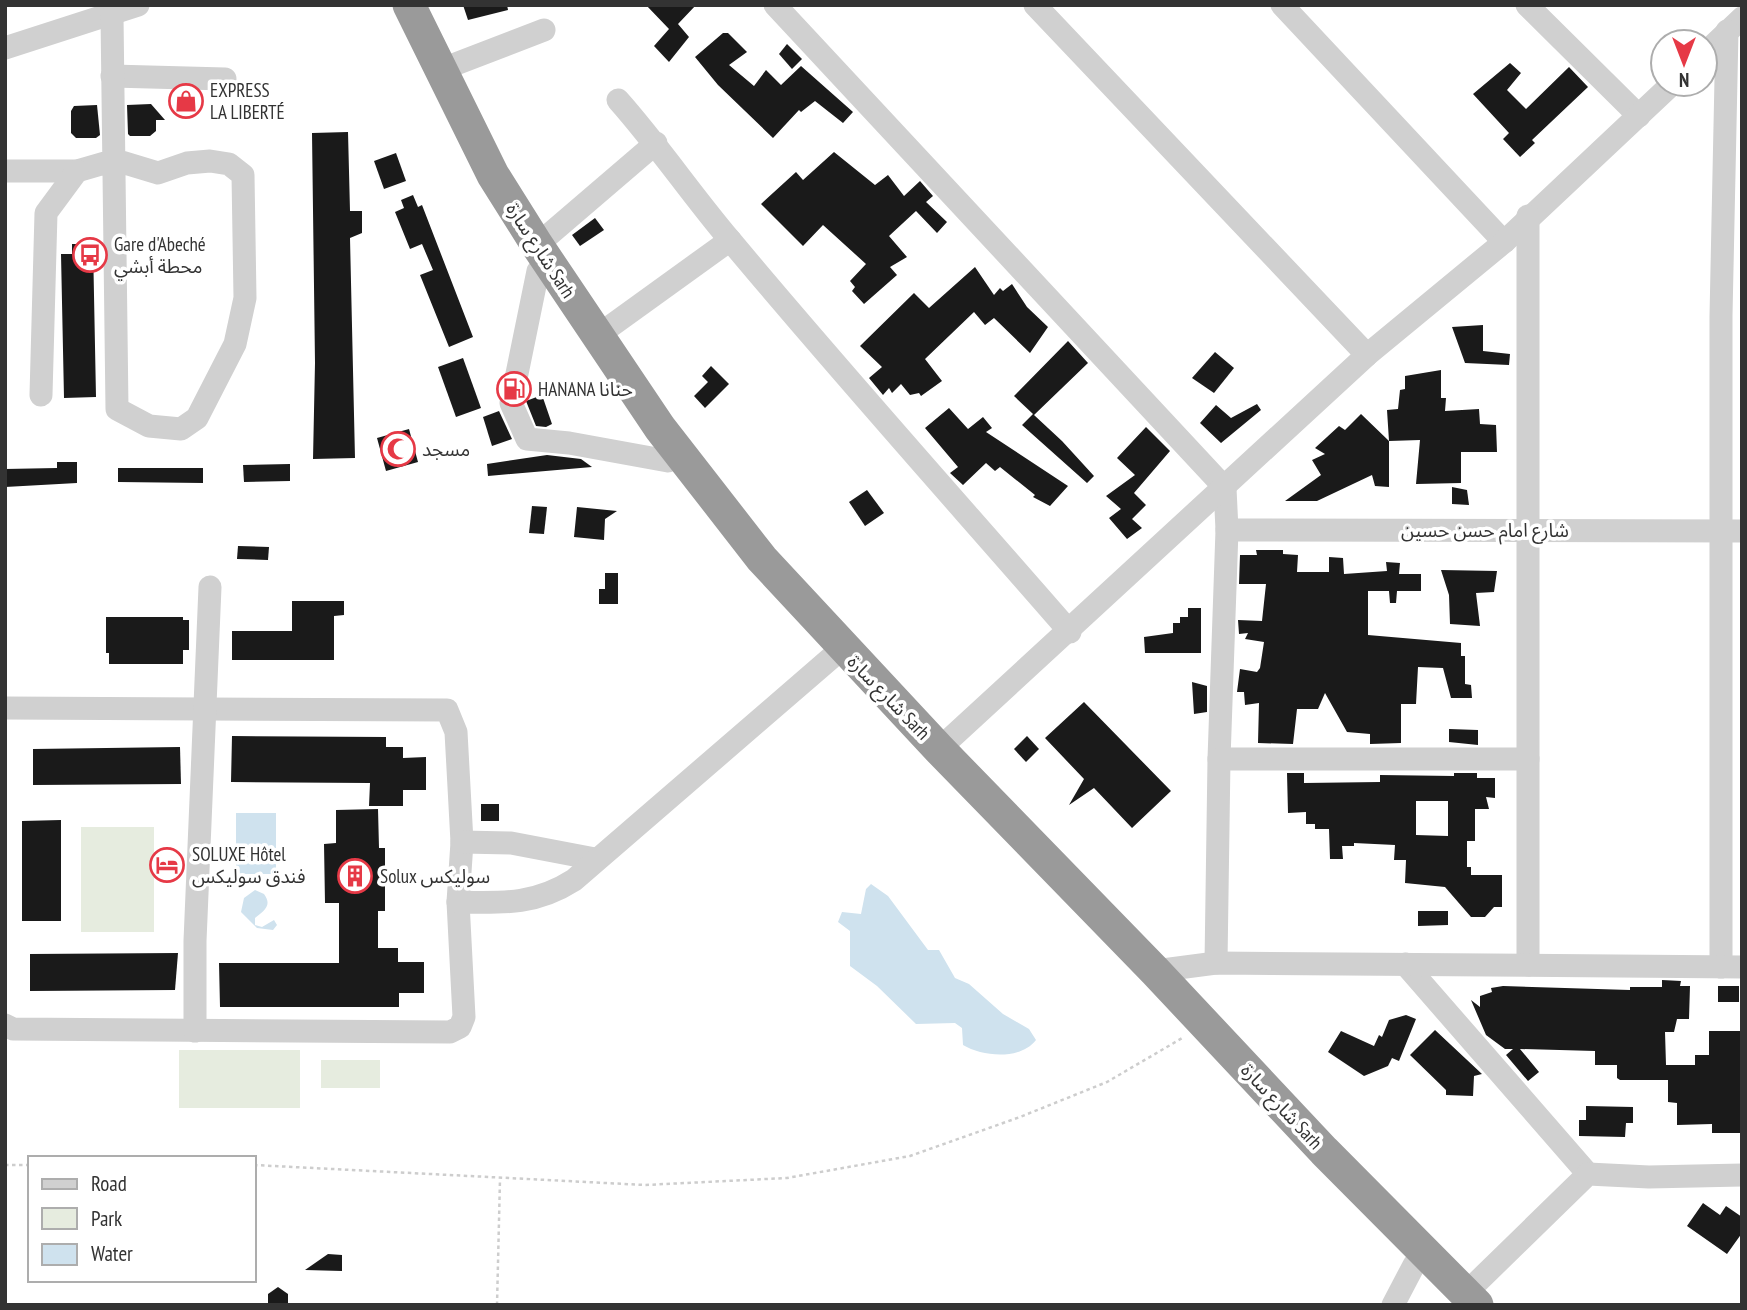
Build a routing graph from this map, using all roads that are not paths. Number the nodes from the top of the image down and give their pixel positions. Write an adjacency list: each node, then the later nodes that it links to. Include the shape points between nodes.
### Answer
1 (138, 5): 8 (street)
2 (394, 5): 27 (highway, شارع سارة Sarh, via 489,187)
3 (409, 5): 13 (highway, شارع سارة Sarh)
4 (775, 5): 33 (street)
5 (1035, 5): 30 (street)
6 (1282, 5): 26 (street)
7 (1527, 5): 19 (street)
8 (112, 16): 12 (street); 14 (street)
9 (1735, 24): 11 (street); 16 (street)
10 (544, 30): 13 (street)
11 (1719, 39)
12 (5, 48)
13 (440, 70): 27 (highway, شارع سارة Sarh)
14 (112, 76): 15 (street); 21 (street)
15 (225, 79)
16 (1735, 95): 28 (street)
17 (1658, 98): 19 (street)
18 (618, 100): 20 (street)
19 (1639, 116): 24 (street)
20 (656, 143): 25 (street); 27 (street)
21 (115, 160): 21 (street, via 117,409 149,426 181,429 197,418 234,344 245,298 243,175 229,164 210,161 158,173); 23 (street)
22 (5, 171): 23 (street)
23 (77, 171): 31 (street, via 46,213)
24 (1528, 216): 26 (street); 34 (street)
25 (730, 240): 29 (street); 38 (street)
26 (1504, 242): 30 (street)
27 (538, 258): 29 (highway, شارع سارة Sarh); 32 (highway, شارع سارة Sarh); 32 (street, via 511,403 527,439)
28 (1732, 316): 36 (street)
29 (597, 336): 42 (highway, شارع سارة Sarh, via 660,428 762,559)
30 (1367, 355): 33 (street)
31 (41, 394)
32 (668, 461): 39 (highway, شارع سارة Sarh, via 747,563)
33 (1225, 488): 35 (street); 38 (street)
34 (1529, 529): 35 (street, شارع امام حسن حسين); 36 (street, شارع امام حسن حسين); 44 (street)
35 (1227, 530): 43 (street)
36 (1732, 531): 51 (street)
37 (210, 587): 41 (street)
38 (1070, 632): 42 (street)
39 (831, 658): 46 (street); 57 (highway, شارع سارة Sarh, via 925,762)
40 (5, 708): 41 (street)
41 (205, 708): 45 (street, via 447,710 456,732); 54 (street)
42 (939, 749): 52 (highway, شارع سارة Sarh)
43 (1219, 759): 44 (street); 48 (street)
44 (1528, 759): 50 (street)
45 (462, 842): 46 (street, via 511,843); 47 (street)
46 (595, 859): 47 (street, via 552,894 514,903)
47 (458, 902): 54 (street, via 464,1017 460,1027 450,1032)
48 (1216, 963): 49 (street); 52 (street)
49 (1405, 964): 50 (street); 55 (street)
50 (1528, 965): 51 (street)
51 (1731, 967)
52 (1155, 971): 58 (highway, شارع سارة Sarh)
53 (5, 1025): 54 (street, via 13,1029)
54 (195, 1031)
55 (1588, 1174): 56 (street); 58 (street)
56 (1742, 1175)
57 (1414, 1265): 58 (highway, شارع سارة Sarh); 59 (street)
58 (1465, 1301)
59 (1393, 1305)

